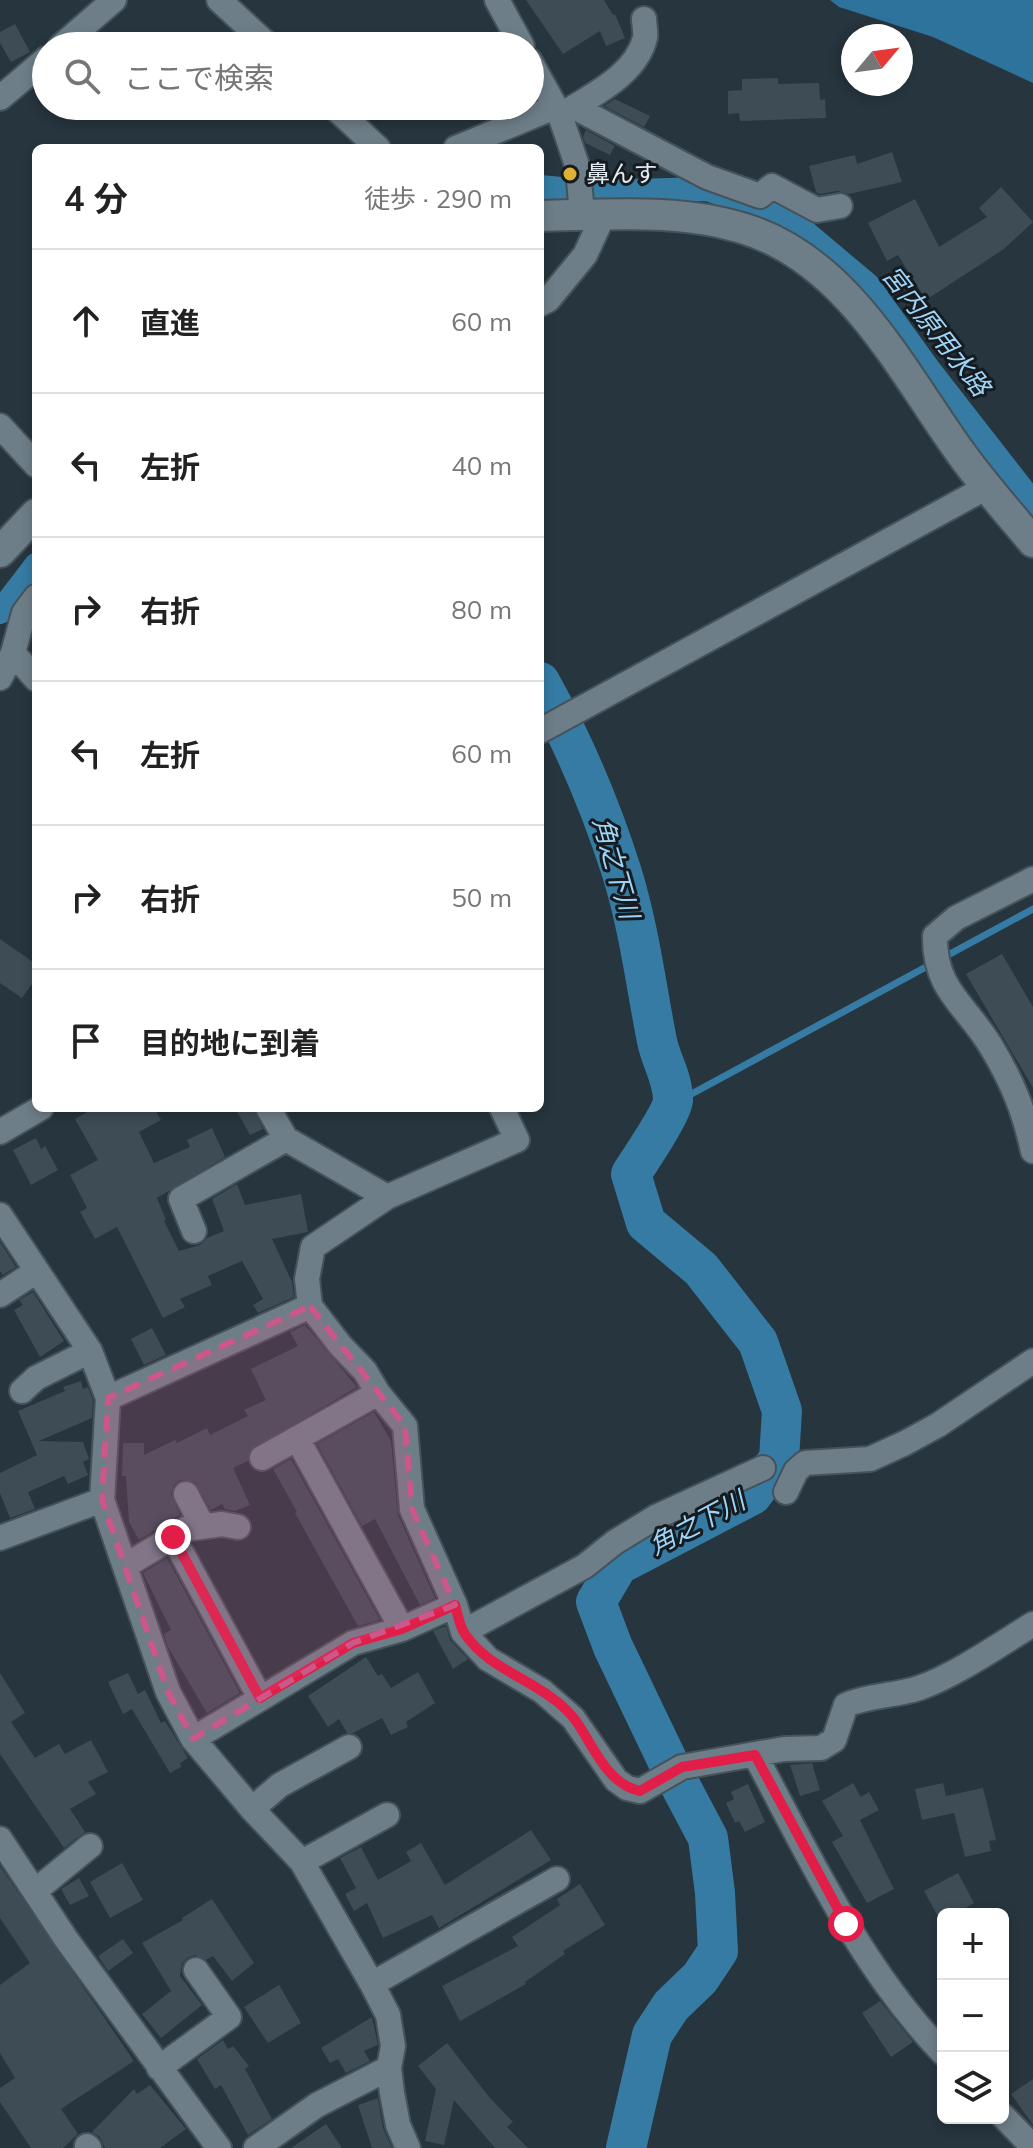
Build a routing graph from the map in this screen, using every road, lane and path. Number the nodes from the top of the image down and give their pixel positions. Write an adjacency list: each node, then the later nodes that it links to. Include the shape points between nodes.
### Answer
1 (114, 0): 5 (street)
2 (219, 0): 6 (street)
3 (497, 0): 7 (street)
4 (644, 19): 11 (street, via 645,37 632,64)
5 (77, 32)
6 (254, 32)
7 (514, 32)
8 (32, 71): 10 (street)
9 (544, 82): 11 (street)
10 (0, 98)
11 (563, 110): 12 (street); 18 (street, via 707,177); 19 (street)
12 (544, 117)
13 (348, 120): 15 (street)
14 (535, 120): 16 (street)
15 (374, 144)
16 (467, 144)
17 (840, 206): 18 (street, via 817,210 772,186)
18 (754, 212): 19 (street, via 718,221); 24 (street, via 831,278 881,338)
19 (592, 215): 20 (street); 21 (street, via 585,255)
20 (544, 216)
21 (544, 302)
22 (0, 426): 23 (street)
23 (32, 461)
24 (987, 487): 26 (street); 32 (street)
25 (32, 518): 27 (street)
26 (1033, 542)
27 (0, 552)
28 (32, 602): 29 (street)
29 (13, 653): 30 (street); 31 (street)
30 (32, 674)
31 (0, 678)
32 (544, 729)
33 (1033, 879): 39 (street, via 956,918 935,936 936,960 955,1000 991,1045 1024,1111)
34 (34, 1112): 37 (street)
35 (270, 1112): 38 (street)
36 (504, 1112): 40 (street, via 517,1140)
37 (0, 1132)
38 (286, 1139): 40 (street); 42 (street, via 181,1199)
39 (1033, 1151)
40 (387, 1197): 45 (street, via 313,1247 307,1279)
41 (0, 1215): 43 (street)
42 (194, 1231)
43 (37, 1271): 44 (street); 46 (street)
44 (0, 1295)
45 (310, 1306): 49 (street); 50 (street)
46 (90, 1351): 48 (street, via 36,1378); 50 (street)
47 (1033, 1361): 54 (street, via 938,1425 870,1459 805,1463)
48 (22, 1391)
49 (378, 1393): 51 (street); 61 (street, via 405,1426 412,1509)
50 (108, 1398): 56 (street)
51 (298, 1440): 52 (street); 63 (street)
52 (262, 1458)
53 (763, 1468): 64 (street, via 656,1517 585,1566)
54 (786, 1492)
55 (186, 1494): 58 (street, via 200,1521)
56 (102, 1500): 59 (street); 60 (street)
57 (238, 1527): 58 (street, via 222,1524)
58 (179, 1533): 60 (street); 65 (street)
59 (0, 1538)
60 (125, 1566): 66 (street, via 168,1692)
61 (455, 1605): 63 (street); 64 (street)
62 (1033, 1624): 68 (street, via 922,1687 846,1705 834,1740 821,1748)
63 (402, 1629): 65 (street, via 353,1643)
64 (463, 1632): 68 (street, via 488,1659 542,1691 573,1718 627,1788 640,1791 672,1772)
65 (260, 1698): 66 (street)
66 (193, 1739): 69 (street)
67 (349, 1747): 69 (street, via 280,1785)
68 (755, 1755): 78 (street, via 846,1924 885,1983)
69 (252, 1809): 73 (street)
70 (387, 1815): 73 (street)
71 (0, 1839): 75 (street)
72 (90, 1846): 75 (street)
73 (302, 1862): 77 (street)
74 (557, 1879): 77 (street)
75 (35, 1891): 79 (street)
76 (196, 1970): 79 (street, via 229,2017)
77 (372, 1984): 80 (street, via 388,2015 393,2046)
78 (942, 2052)
79 (159, 2068): 83 (street)
80 (389, 2068): 84 (street, via 317,2105); 85 (street, via 398,2125)
81 (1009, 2122): 82 (street)
82 (1033, 2147)
83 (219, 2148)
84 (256, 2148)
85 (408, 2148)

